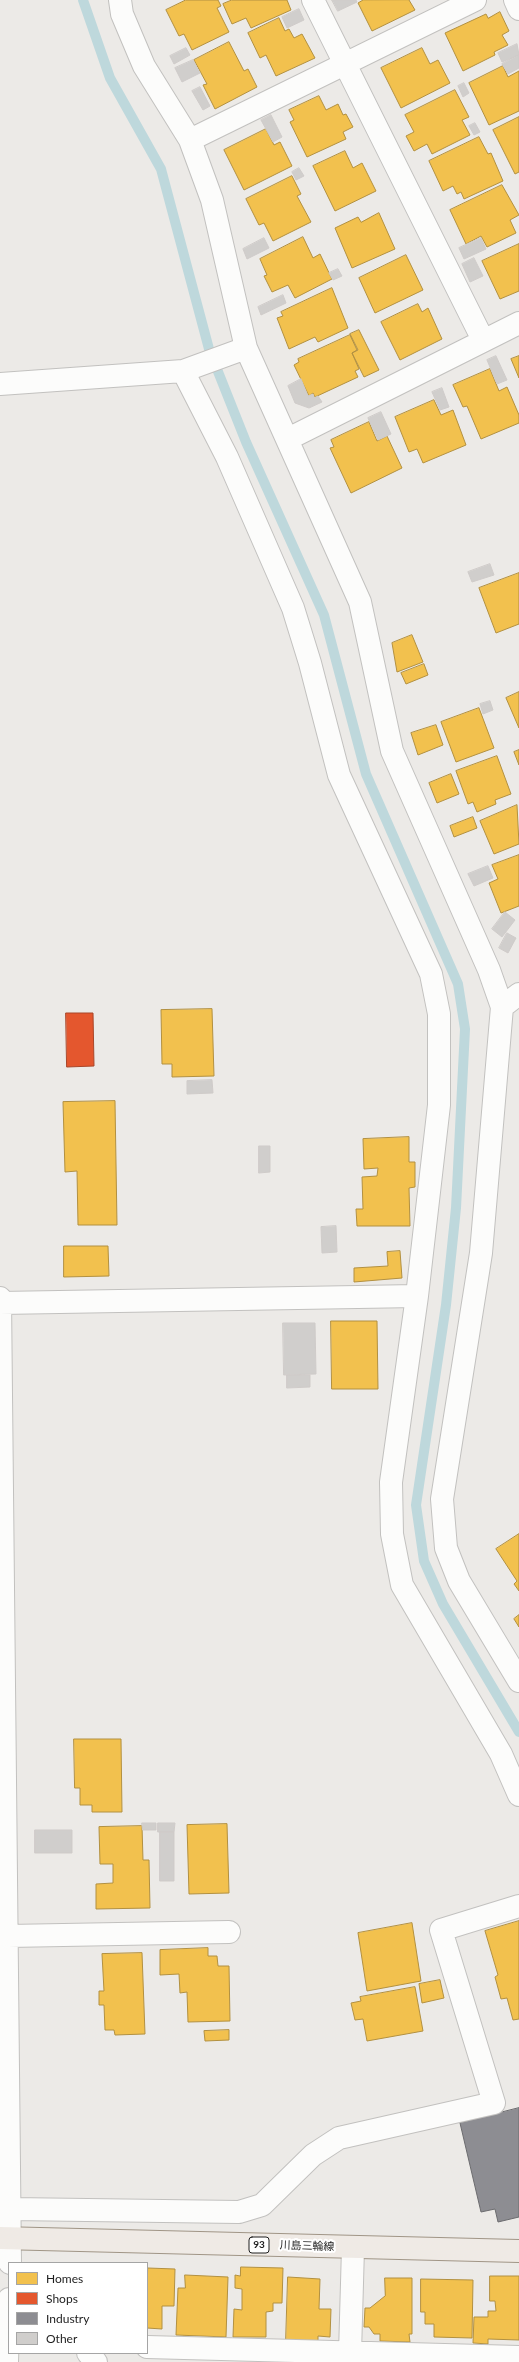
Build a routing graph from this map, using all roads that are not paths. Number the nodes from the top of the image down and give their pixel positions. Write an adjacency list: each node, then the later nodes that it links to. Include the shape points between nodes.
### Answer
1 (120, 0): 7 (street, via 122,14 144,66)
2 (313, 0): 6 (street)
3 (475, 0): 6 (street)
4 (515, 0): 5 (street)
5 (519, 9)
6 (345, 64): 7 (street); 9 (street)
7 (190, 140): 10 (street, via 212,200)
8 (519, 323): 9 (street)
9 (483, 340): 13 (street)
10 (238, 351): 11 (street); 13 (street)
11 (190, 369): 12 (street); 16 (street, via 293,608 339,775 431,974 439,1014 439,1105)
12 (0, 384)
13 (288, 439): 15 (street, via 360,602 392,751 489,970)
14 (519, 994): 15 (street)
15 (502, 1007): 19 (street, via 481,1254 442,1499 446,1548 459,1580)
16 (417, 1296): 18 (street); 20 (street, via 391,1482 392,1534 402,1585 501,1754)
17 (0, 1298): 18 (street)
18 (0, 1303): 23 (street)
19 (519, 1681)
20 (519, 1795)
21 (519, 1906): 24 (street, via 441,1930 494,2103 339,2138 313,2155 262,2205 239,2212)
22 (229, 1932): 23 (street)
23 (8, 1936): 24 (street)
24 (11, 2209): 25 (street)
25 (6, 2238): 26 (main road, 川島三輪線 / 93); 28 (street)
26 (353, 2248): 27 (main road, 川島三輪線 / 93); 32 (street)
27 (519, 2251)
28 (10, 2262)
29 (8, 2316): 31 (street)
30 (148, 2347): 34 (street)
31 (6, 2348)
32 (350, 2352): 34 (street); 35 (street)
33 (89, 2354): 36 (street)
34 (287, 2356)
35 (507, 2358)
36 (96, 2362)

